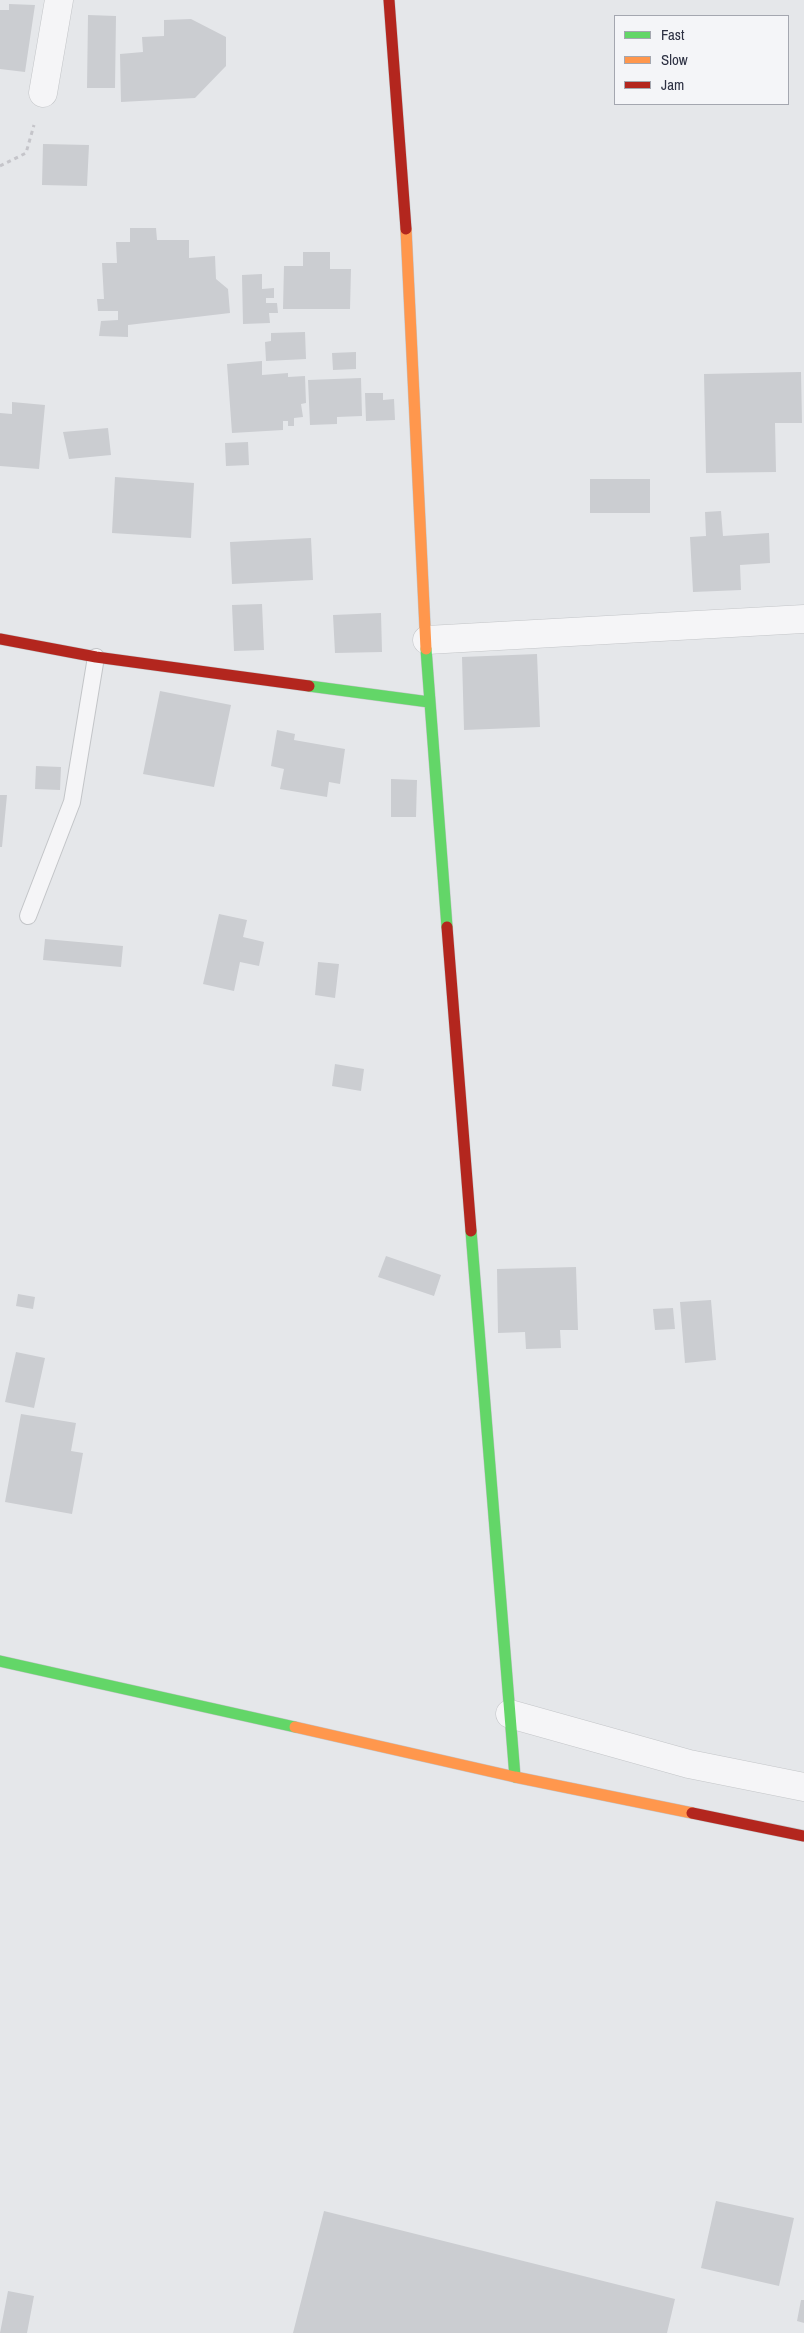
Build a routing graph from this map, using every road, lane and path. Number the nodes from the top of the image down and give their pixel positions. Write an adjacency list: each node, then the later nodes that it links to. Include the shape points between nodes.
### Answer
1 (59, 0): 3 (street)
2 (389, 0): 7 (street, via 405,199)
3 (43, 93): 4 (path, via 26,153)
4 (0, 166)
5 (804, 620): 7 (street)
6 (0, 639): 8 (street)
7 (427, 640): 9 (street)
8 (96, 657): 9 (street); 10 (lane, via 72,802)
9 (428, 702): 12 (street)
10 (28, 916)
11 (0, 1661): 13 (street)
12 (510, 1714): 13 (street); 14 (street, via 689,1764)
13 (515, 1777): 15 (street)
14 (804, 1787)
15 (804, 1836)

